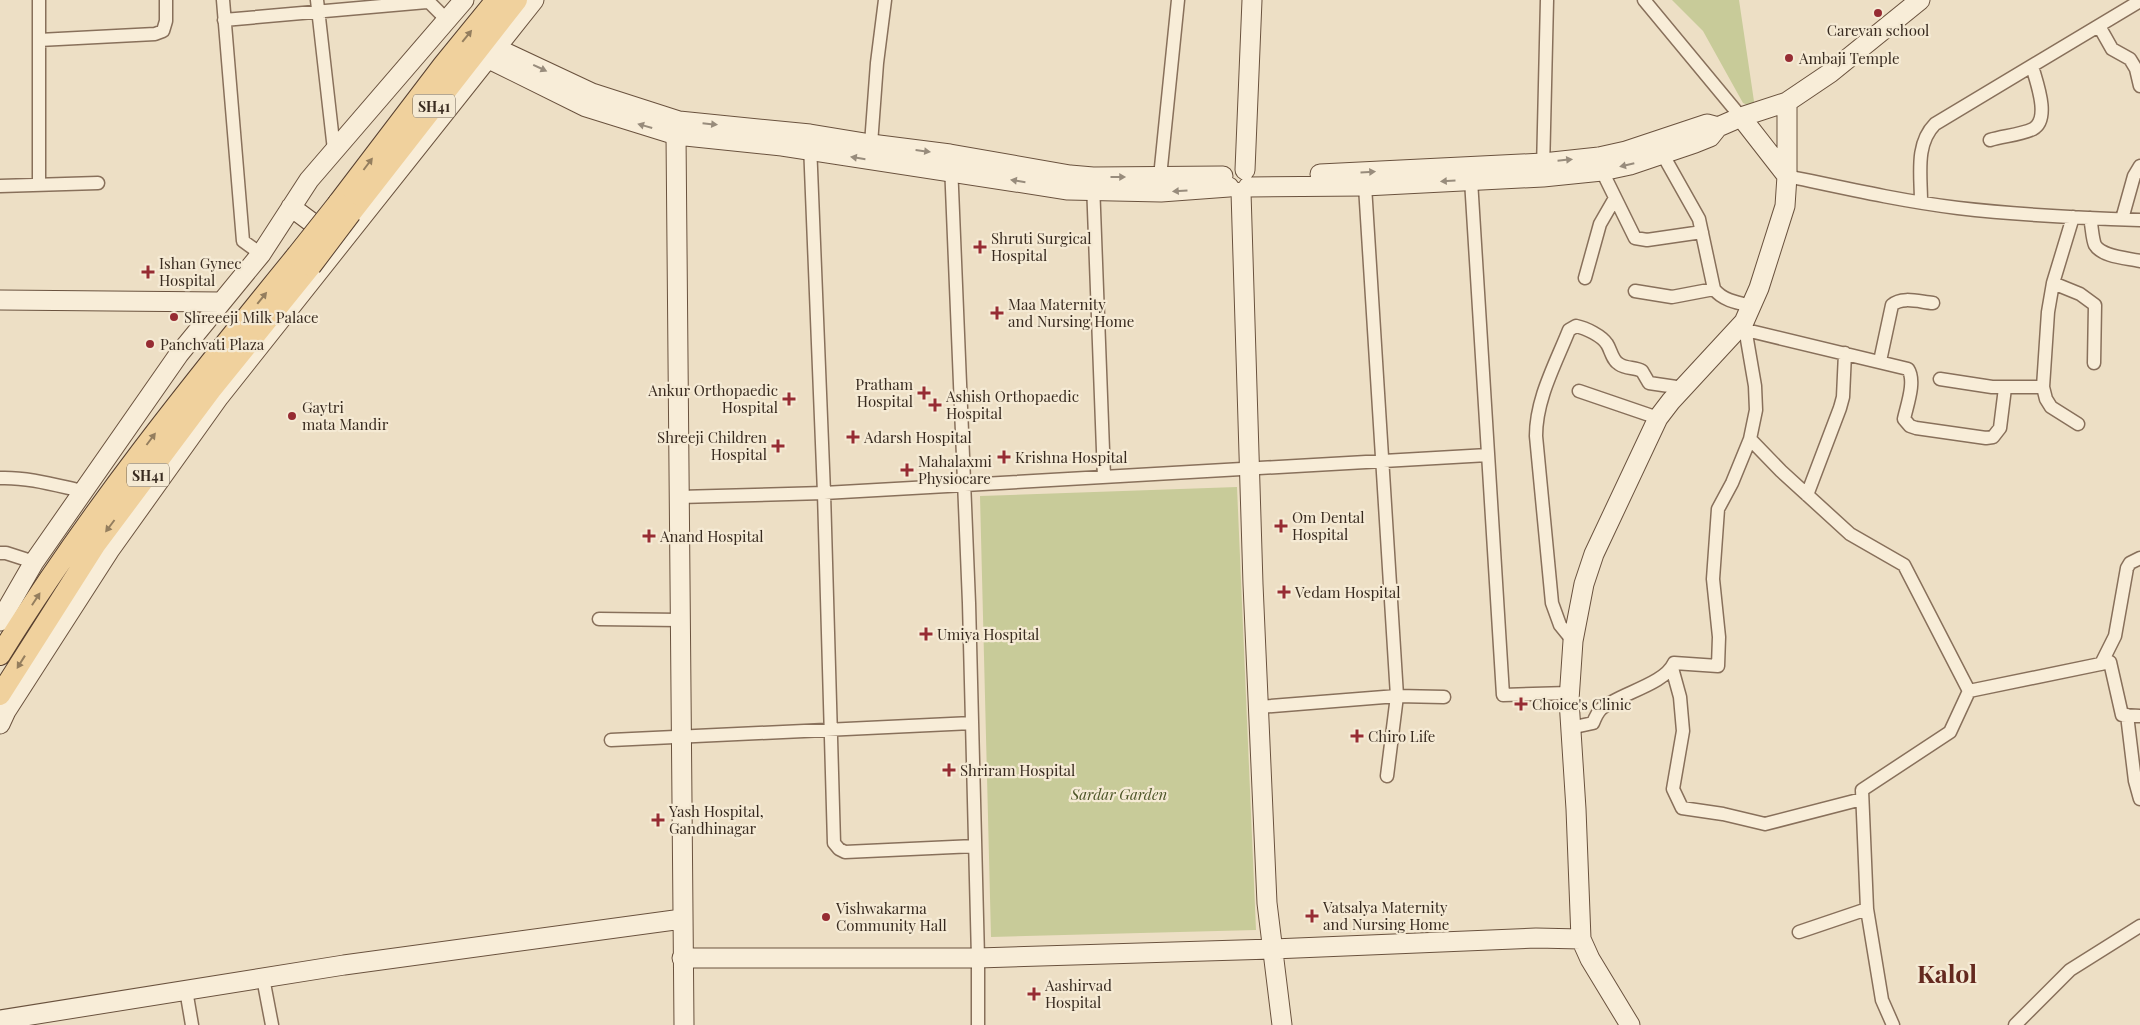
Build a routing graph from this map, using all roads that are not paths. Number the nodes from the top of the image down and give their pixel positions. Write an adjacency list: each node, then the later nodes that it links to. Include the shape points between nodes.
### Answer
1 (39, 0): 21 (street)
2 (166, 0): 21 (street, via 166,22 163,31 155,34)
3 (223, 0): 18 (street)
4 (464, 0): 19 (street)
5 (496, 0): 50 (main road, SH41, one-way to 5, via 443,65)
6 (517, 0): 50 (main road, SH41)
7 (534, 0): 22 (street)
8 (885, 0): 31 (street)
9 (1178, 0): 39 (street)
10 (1243, 0): 40 (street)
11 (1252, 0): 40 (street)
12 (1547, 0): 36 (street)
13 (1644, 0): 26 (street)
14 (1920, 0): 25 (street, via 1830,73)
15 (427, 1): 17 (street); 19 (street)
16 (2140, 2): 20 (street)
17 (317, 6): 18 (street); 32 (street)
18 (224, 20): 57 (street, via 243,241)
19 (447, 20): 32 (street)
20 (2099, 26): 23 (street); 24 (street, via 2112,49 2130,60)
21 (39, 40): 44 (street)
22 (492, 53): 28 (street); 56 (street)
23 (2032, 66): 29 (street, via 2042,107 2040,122 2033,128); 48 (street, via 1935,124 1927,132 1922,143)
24 (2140, 86)
25 (1787, 102): 26 (street); 38 (street)
26 (1741, 117): 27 (street); 38 (street)
27 (1718, 127): 33 (street, via 1710,137); 36 (street, one-way to 27, via 1626,152 1707,124)
28 (677, 128): 30 (street); 88 (street)
29 (1990, 140)
30 (810, 142): 31 (street); 34 (street, one-way to 30); 86 (street)
31 (870, 144): 34 (street, one-way to 34)
32 (334, 150): 49 (street)
33 (1663, 155): 37 (street, one-way to 37); 55 (street, via 1691,203)
34 (951, 162): 43 (street, via 1070,175); 84 (street)
35 (2140, 166): 53 (street)
36 (1543, 170): 37 (street); 40 (street, one-way to 36); 41 (street)
37 (1602, 171): 47 (street)
38 (1787, 176): 48 (street); 67 (street, via 1785,206)
39 (1160, 177): 40 (street); 43 (street, one-way to 39)
40 (1239, 180): 43 (street, one-way to 43, via 1161,192); 46 (street); 81 (street)
41 (1471, 180): 46 (street, one-way to 46); 79 (street)
42 (98, 183): 44 (street)
43 (1093, 184): 82 (street)
44 (39, 185): 45 (street)
45 (0, 186)
46 (1365, 186): 80 (street)
47 (1615, 198): 55 (street, via 1635,238 1640,240); 60 (street, via 1600,224)
48 (1921, 202): 51 (street)
49 (291, 207): 56 (street); 57 (street)
50 (345, 208): 59 (main road, SH41, bridge)
51 (2073, 217): 52 (street); 61 (street)
52 (2090, 218): 53 (street); 58 (street, via 2098,249)
53 (2122, 219): 54 (street)
54 (2140, 220)
55 (1702, 232): 62 (street)
56 (341, 244): 108 (street, via 220,398 109,551)
57 (261, 254): 65 (street)
58 (2140, 260)
59 (304, 261): 96 (main road, SH41, one-way to 59, via 80,532 197,378); 101 (main road, SH41, one-way to 101, via 96,544)
60 (1585, 278)
61 (2053, 283): 70 (street, via 2080,294 2095,305); 72 (street, via 2046,328)
62 (1714, 289): 63 (street, via 1672,296); 67 (street)
63 (1635, 291)
64 (0, 300): 65 (street)
65 (221, 302): 85 (street, via 179,354)
66 (1933, 303): 69 (street, via 1896,300 1892,305)
67 (1748, 320): 68 (street); 73 (street); 78 (street, via 1756,410)
68 (1845, 353): 69 (street); 87 (street, via 1840,408)
69 (1880, 361): 74 (street, via 1902,366 1911,373 1904,419 1916,428 1993,437 2000,428)
70 (2094, 363)
71 (1940, 379): 74 (street)
72 (2043, 386): 74 (street); 77 (street, via 2051,407)
73 (1683, 388): 76 (street); 95 (street, via 1648,383 1642,371 1615,361 1603,339 1576,326 1569,330 1541,399 1536,427 1552,603 1560,626)
74 (2005, 388)
75 (1579, 391): 76 (street)
76 (1658, 418): 95 (street, via 1594,554 1584,584)
77 (2078, 424)
78 (1750, 439): 87 (street); 98 (street, via 1718,509 1713,579 1719,637 1718,666 1674,663)
79 (1488, 455): 80 (street); 100 (street, via 1503,694)
80 (1383, 461): 81 (street); 102 (street)
81 (1250, 470): 82 (street); 104 (street)
82 (1104, 477): 84 (street)
83 (0, 478): 85 (street, via 45,482)
84 (963, 485): 86 (street); 107 (street)
85 (82, 491): 91 (street)
86 (824, 493): 88 (street); 110 (street)
87 (1807, 495): 99 (street, via 1850,534 1904,564)
88 (679, 498): 93 (street)
89 (0, 553): 91 (street)
90 (2140, 558): 97 (street, via 2127,568 2115,636)
91 (34, 562): 94 (street)
92 (599, 619): 93 (street)
93 (680, 620): 111 (street)
94 (0, 621)
95 (1573, 641): 100 (street)
96 (0, 655)
97 (2101, 664): 99 (street); 105 (street, via 2110,662 2122,715)
98 (1672, 668): 109 (street, via 1613,701 1600,710 1593,722); 114 (street, via 1680,697 1683,731 1672,789 1682,808 1765,824)
99 (1969, 691): 114 (street, via 1950,732 1862,790)
100 (1569, 693): 109 (street)
101 (0, 695)
102 (1397, 696): 103 (street); 104 (street); 113 (street)
103 (1444, 697)
104 (1259, 707): 122 (street, via 1267,903)
105 (2127, 715): 106 (street); 115 (street)
106 (2140, 716)
107 (972, 723): 110 (street); 116 (street)
108 (0, 724)
109 (1570, 728): 121 (street)
110 (830, 730): 111 (street); 116 (street, via 834,843 839,850)
111 (680, 736): 112 (street); 118 (street)
112 (611, 740)
113 (1387, 776)
114 (1862, 799): 117 (street)
115 (2140, 799)
116 (975, 846): 124 (street)
117 (1866, 910): 120 (street); 134 (street, via 1882,1000)
118 (682, 919): 123 (street); 125 (street)
119 (2140, 926): 135 (street, via 2070,970)
120 (1799, 932)
121 (1581, 939): 122 (street); 133 (street, via 1590,960)
122 (1273, 949): 124 (street); 132 (street)
123 (682, 958): 124 (street); 130 (street)
124 (978, 958): 131 (street)
125 (263, 978): 126 (street); 129 (street)
126 (186, 990): 127 (street); 128 (street)
127 (8, 1021)
128 (192, 1025)
129 (272, 1025)
130 (684, 1025)
131 (978, 1025)
132 (1282, 1025)
133 (1630, 1025)
134 (1893, 1025)
135 (2015, 1025)

